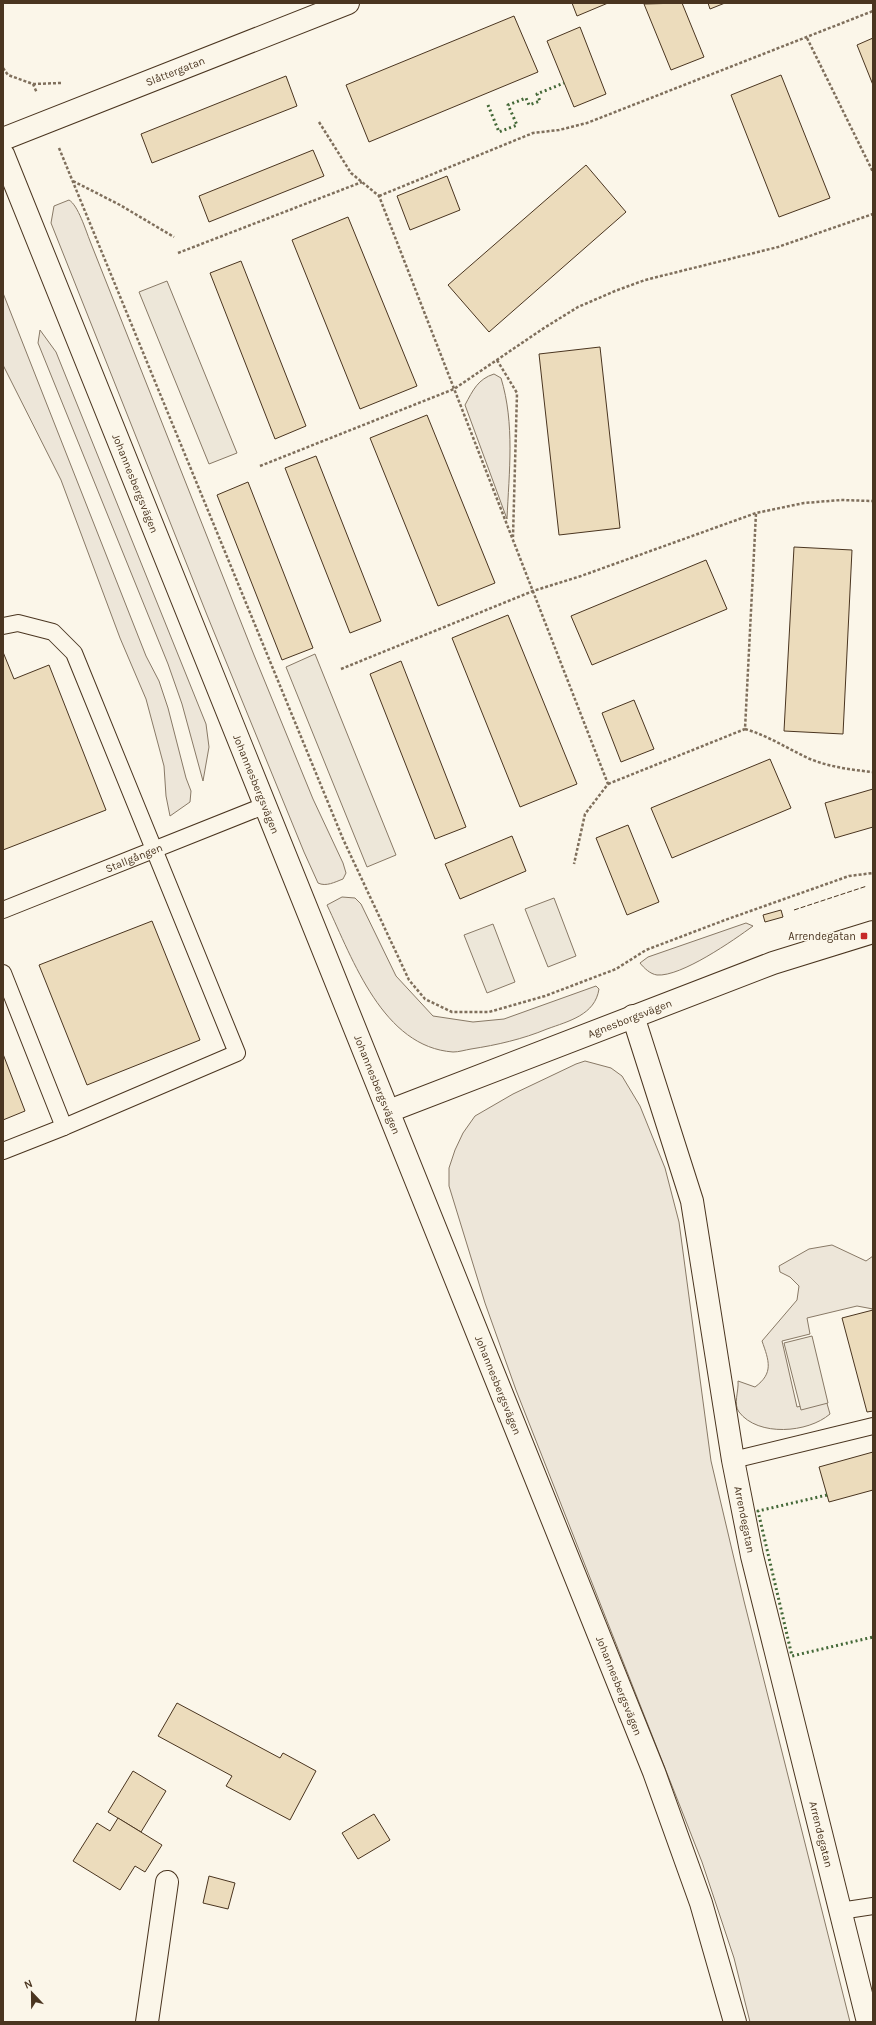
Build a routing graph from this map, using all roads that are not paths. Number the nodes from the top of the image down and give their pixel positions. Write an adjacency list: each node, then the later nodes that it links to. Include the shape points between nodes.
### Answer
1 (348, 3): 2 (street, Slåttergatan)
2 (3, 139)
3 (3, 154): 5 (street, Johannesbergsvägen)
4 (3, 626): 6 (lane, via 18,623 53,632 74,653)
5 (266, 805): 6 (lane, Stallgången); 11 (street, Johannesbergsvägen)
6 (154, 850): 7 (lane, Stallgången); 12 (lane, via 237,1053)
7 (3, 910)
8 (873, 932): 10 (street, Agnesborgsvägen, via 773,963)
9 (3, 973): 12 (lane)
10 (633, 1016): 11 (street, Agnesborgsvägen); 15 (street, Arrendegatan, via 692,1201)
11 (389, 1111): 20 (street, Johannesbergsvägen, via 654,1772 701,1903)
12 (64, 1128): 13 (lane)
13 (3, 1151)
14 (873, 1426): 15 (lane)
15 (733, 1460): 18 (street, Arrendegatan, via 752,1556)
16 (167, 1882): 19 (street)
17 (873, 1906): 18 (lane)
18 (840, 1912): 21 (street, Arrendegatan)
19 (147, 2022)
20 (735, 2022)
21 (868, 2022)

